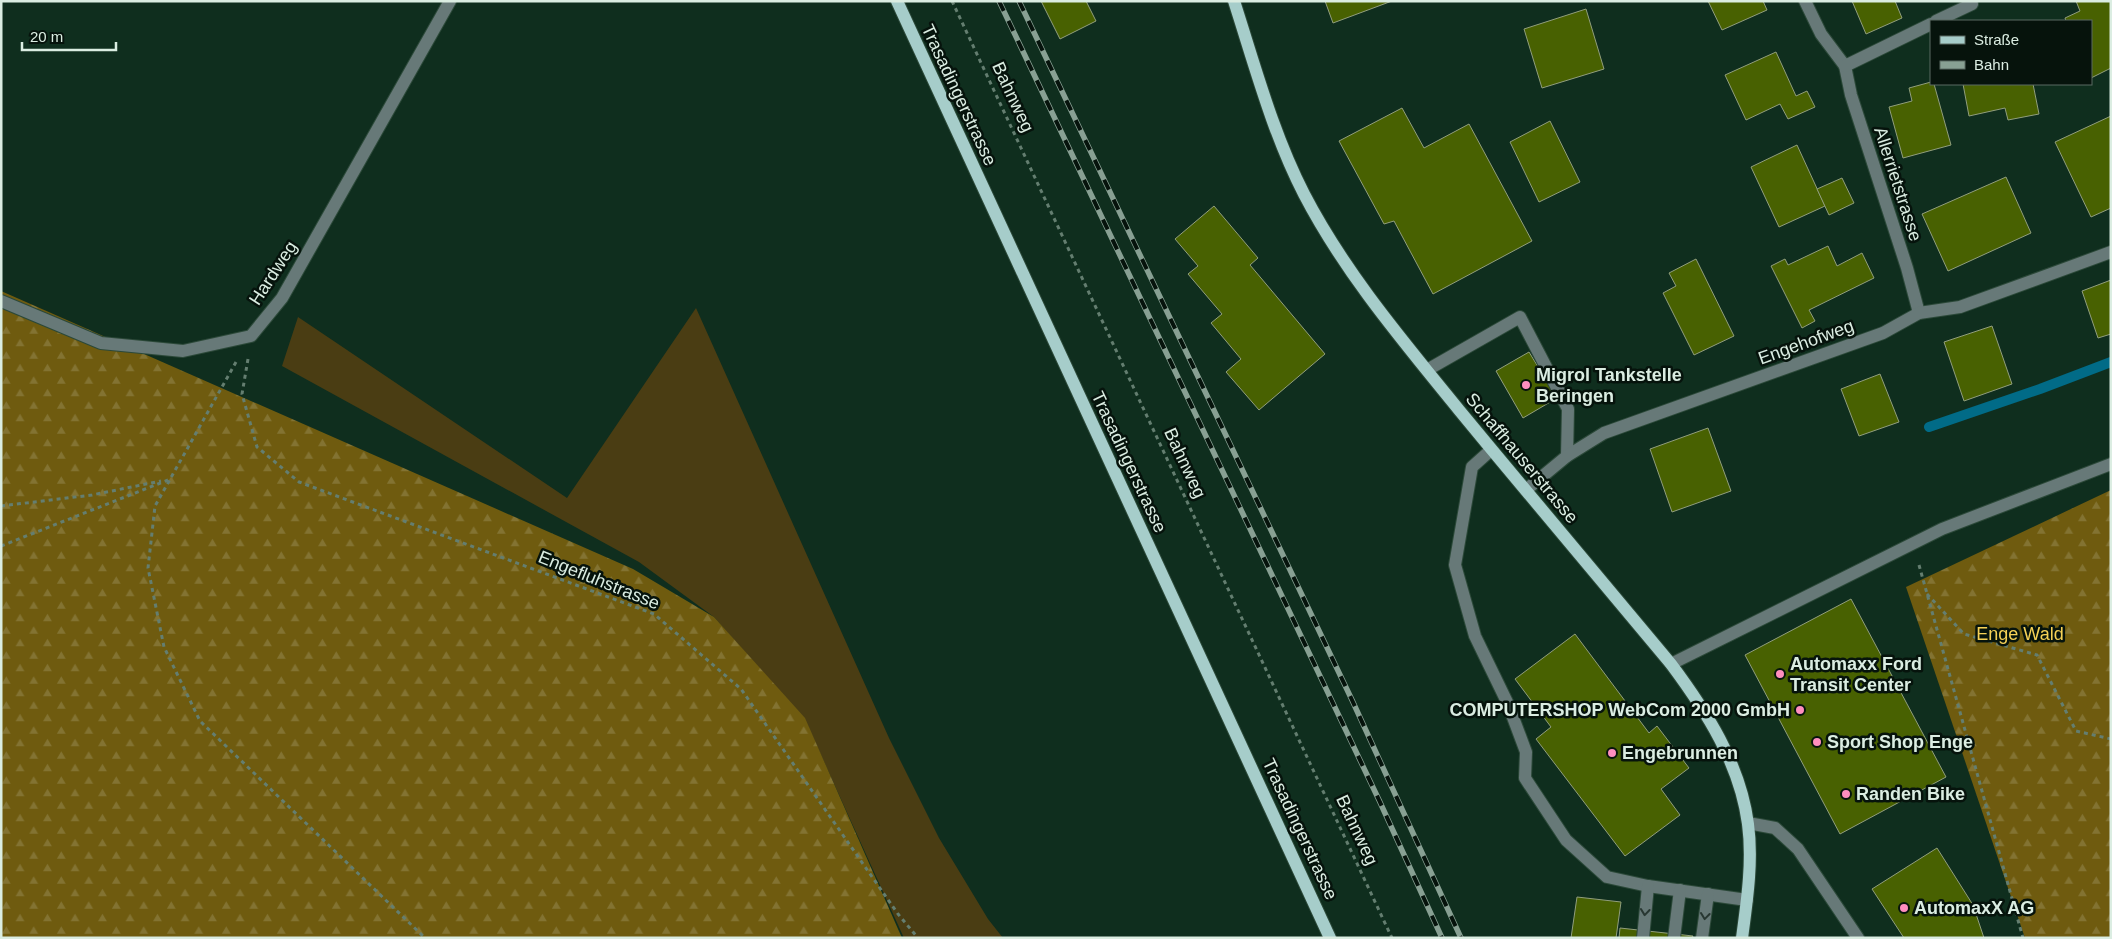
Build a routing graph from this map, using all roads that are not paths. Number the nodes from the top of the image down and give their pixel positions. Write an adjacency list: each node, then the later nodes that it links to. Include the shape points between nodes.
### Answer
1 (450, 1): 10 (street, Hardweg, via 282,298 251,336 183,351 101,343)
2 (897, 1): 23 (main road, Trasadingerstrasse)
3 (1234, 1): 12 (main road, Schaffhauserstrasse, via 1274,124 1304,193 1366,295)
4 (1805, 1): 8 (street, Allerrietstrasse, via 1820,34)
5 (1972, 4): 6 (street)
6 (1938, 20)
7 (1930, 24): 8 (street)
8 (1845, 66): 11 (street, Allerrietstrasse, via 1851,95)
9 (2111, 252): 11 (street, Engehofweg, via 1960,306)
10 (1, 301)
11 (1919, 313): 14 (street, Engehofweg, via 1883,334 1604,433)
12 (1426, 370): 13 (main road, Schaffhauserstrasse); 14 (street, via 1520,317 1568,409)
13 (1492, 450): 16 (main road, Schaffhauserstrasse); 19 (street, via 1472,467 1455,565 1475,636 1508,704 1526,752 1525,778 1566,840 1607,877)
14 (1567, 456): 16 (street, Engehofweg)
15 (2111, 464): 17 (street, via 1942,529)
16 (1526, 490): 17 (main road, Schaffhauserstrasse)
17 (1671, 664): 18 (main road, Schaffhauserstrasse, via 1702,708 1736,772)
18 (1748, 823): 22 (main road, Schaffhauserstrasse); 28 (street, via 1775,828 1798,850)
19 (1648, 886): 20 (street); 24 (street, one-way to 24)
20 (1680, 890): 21 (street); 25 (street)
21 (1708, 894): 22 (street); 26 (street, one-way to 26)
22 (1747, 900): 27 (main road, Schaffhauserstrasse)
23 (1330, 938)
24 (1643, 938)
25 (1674, 938)
26 (1702, 938)
27 (1742, 938)
28 (1858, 938)

